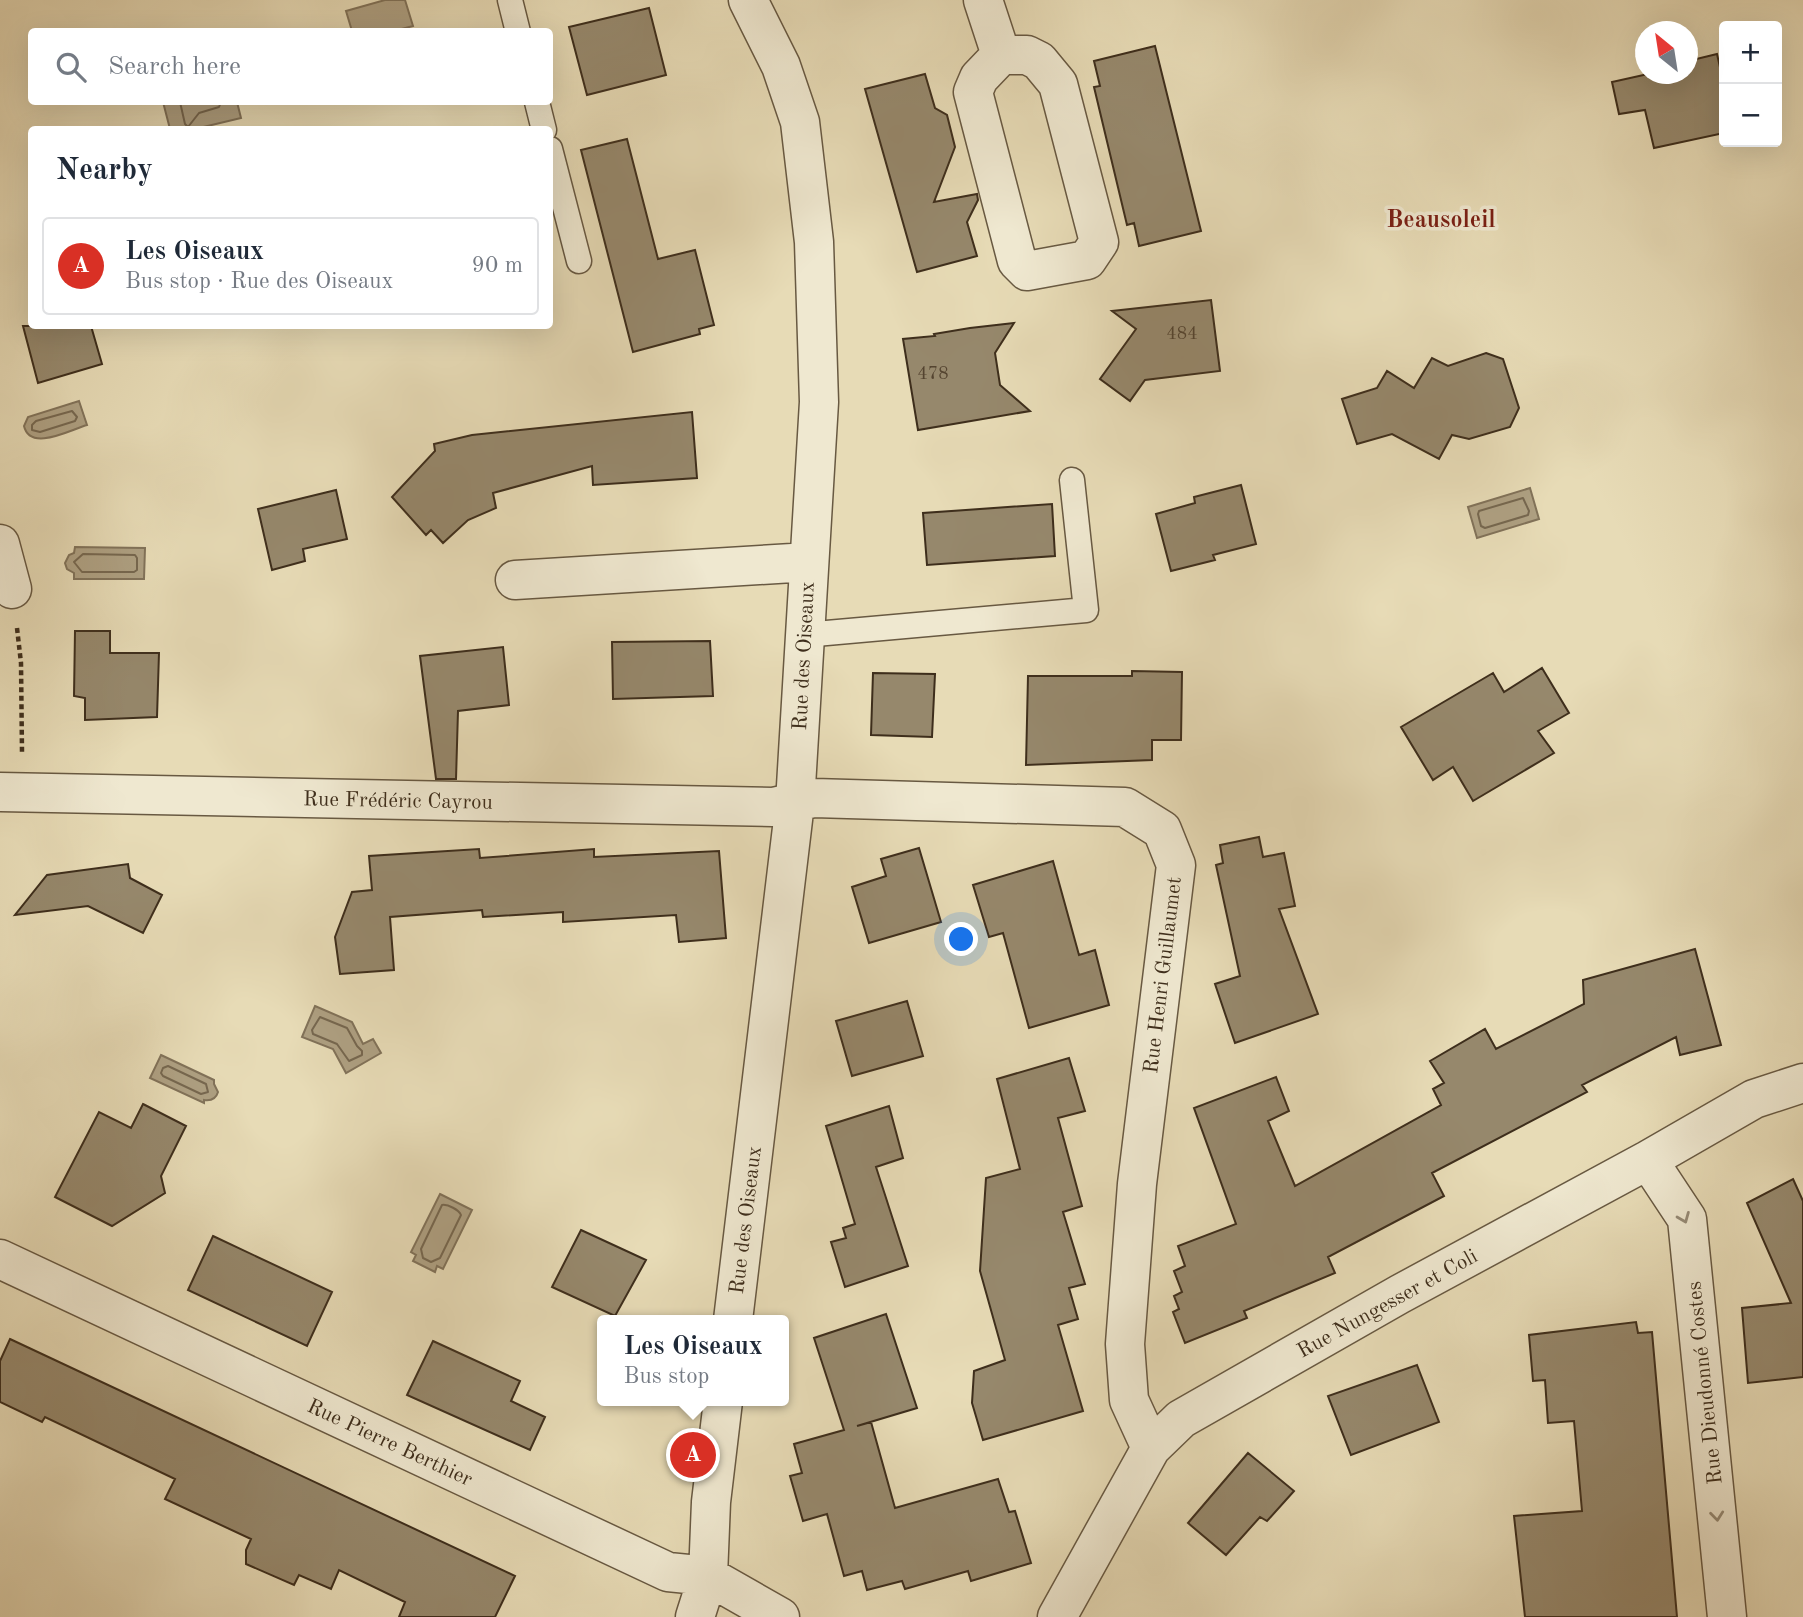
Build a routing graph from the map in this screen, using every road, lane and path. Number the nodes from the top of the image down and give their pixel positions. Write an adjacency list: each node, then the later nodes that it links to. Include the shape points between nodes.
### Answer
1 (510, 0): 4 (lane)
2 (748, 0): 12 (street, Rue des Oiseaux, via 781,66 800,122 814,242 819,402)
3 (984, 0): 5 (street)
4 (517, 28)
5 (1001, 55): 5 (street, via 979,78 973,92 1017,261 1027,271 1087,260 1099,242 1058,84 1039,61 1027,55)
6 (538, 105): 7 (lane)
7 (543, 126)
8 (553, 161): 9 (lane)
9 (579, 261)
10 (1072, 480): 15 (lane, via 1086,610)
11 (0, 544): 14 (street)
12 (809, 562): 13 (street); 15 (street, Rue des Oiseaux)
13 (515, 580)
14 (12, 589): 16 (path, via 23,723)
15 (804, 635): 17 (street, Rue des Oiseaux)
16 (6, 801): 17 (street, Rue Frédéric Cayrou, via 772,807)
17 (795, 803): 21 (street, Rue des Oiseaux); 23 (street, Rue Henri Guillaumet, via 814,798 1125,807 1162,830 1176,864 1137,1184 1125,1344 1129,1401)
18 (1803, 1083): 19 (street, Rue Nungesser et Coli, via 1754,1099)
19 (1648, 1160): 23 (street, Rue Nungesser et Coli, via 1181,1419); 28 (street, Rue Dieudonné Costes, one-way to 28, via 1688,1219)
20 (0, 1259): 24 (street, Rue Pierre Berthier, via 668,1572)
21 (734, 1315)
22 (722, 1406): 24 (street)
23 (1151, 1448): 27 (street, Rue Nungesser et Coli)
24 (708, 1576): 25 (street); 26 (street, Rue Pierre Berthier)
25 (695, 1617)
26 (780, 1617)
27 (1057, 1617)
28 (1727, 1617)

